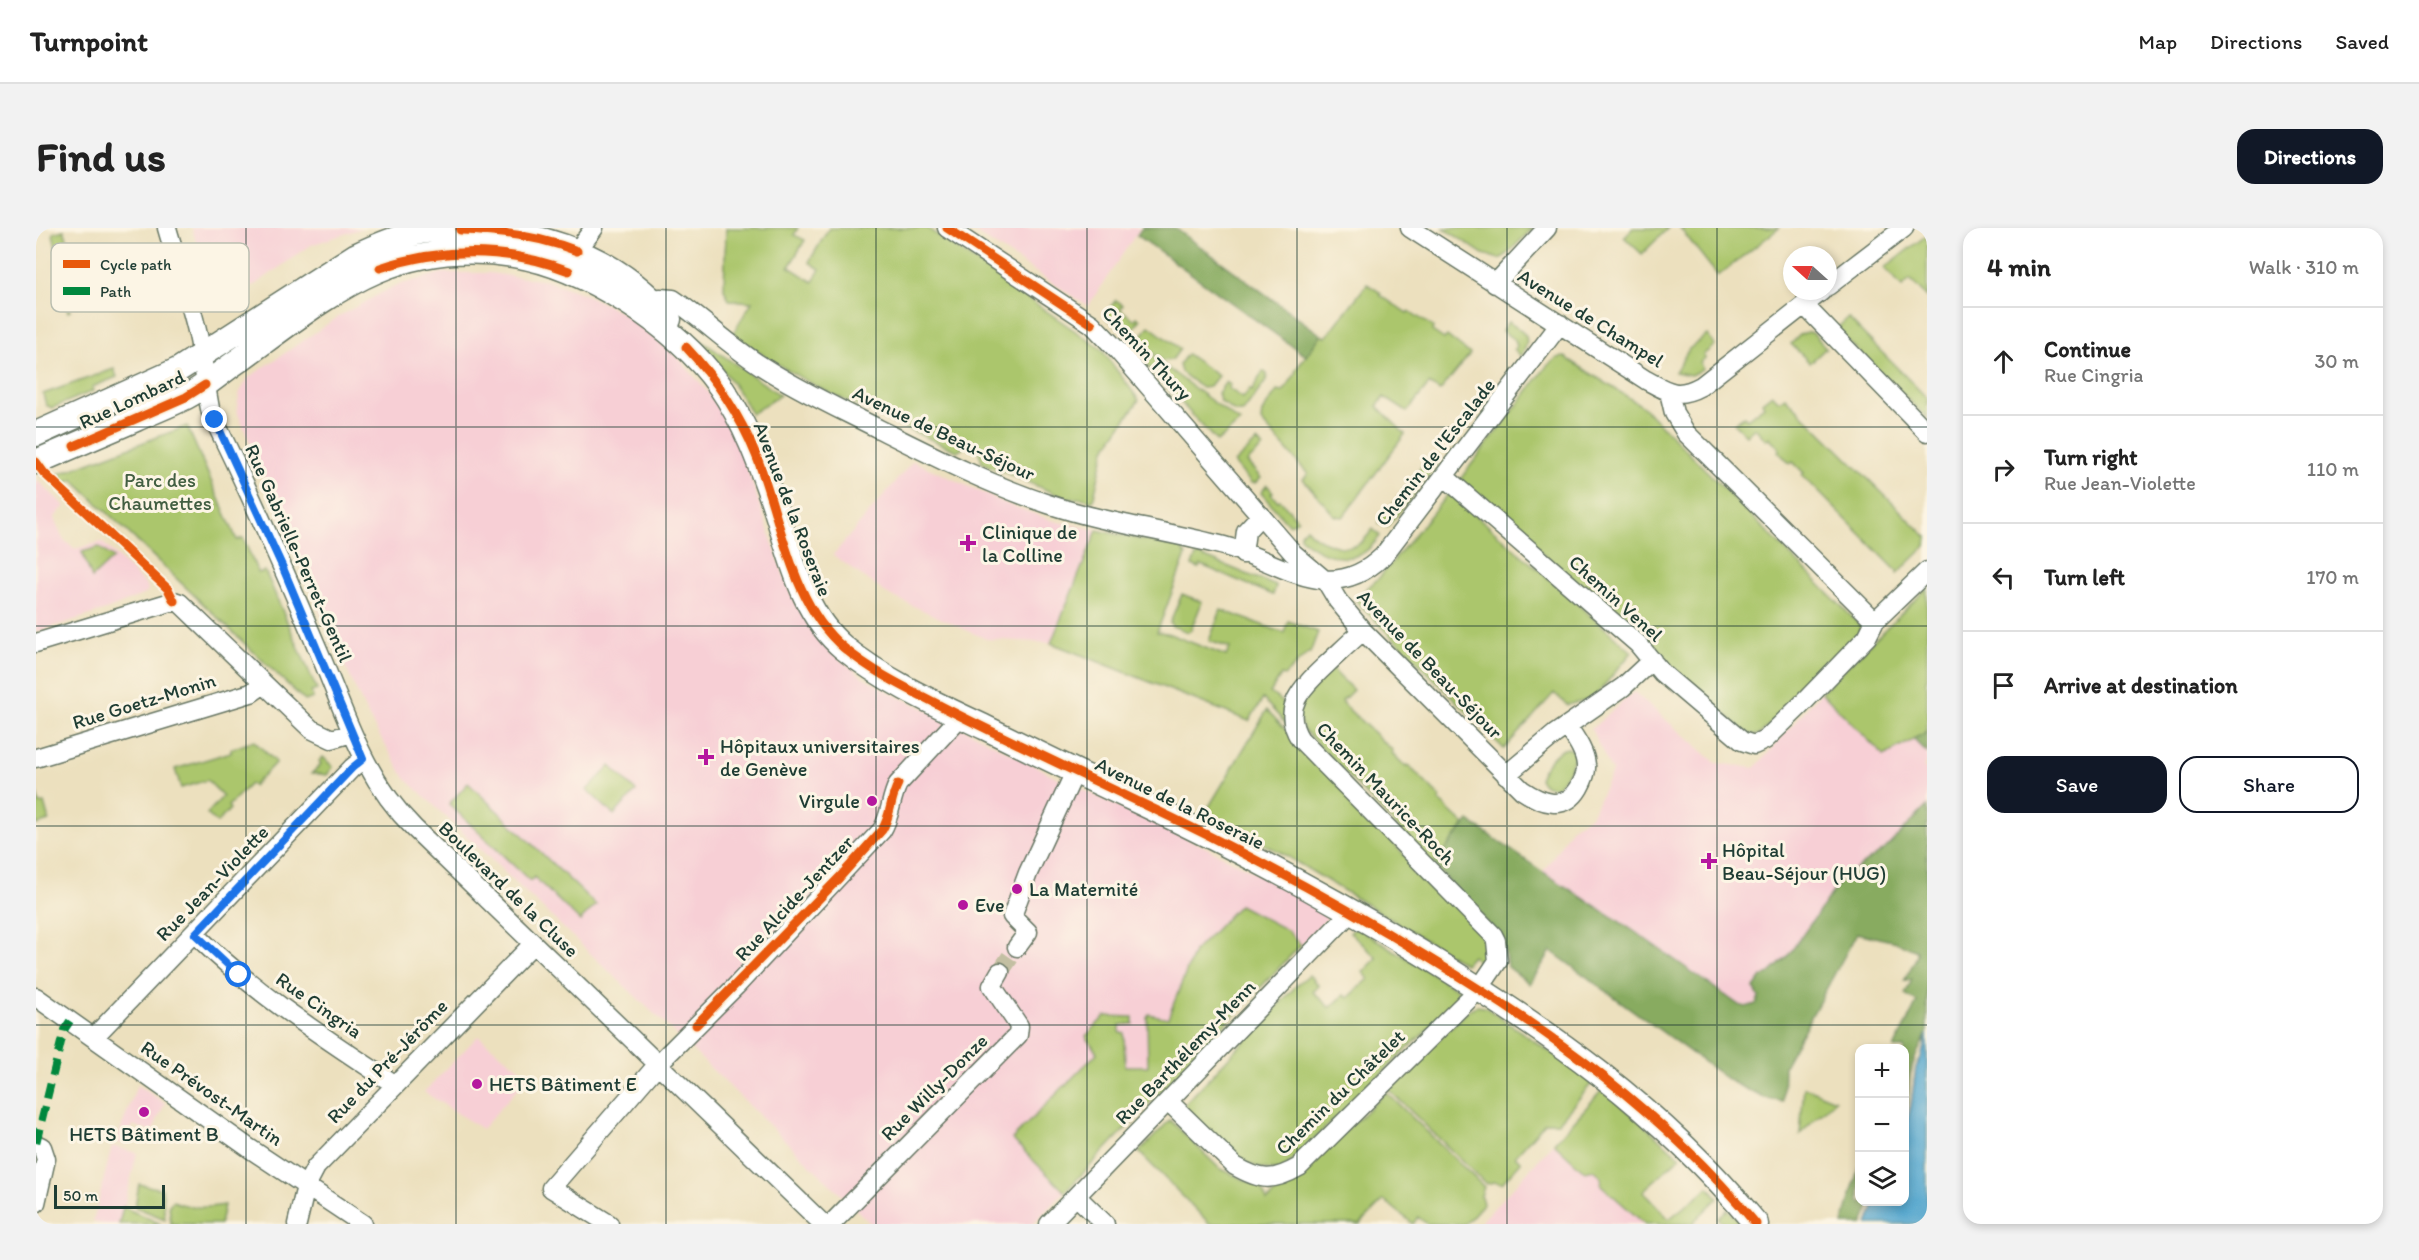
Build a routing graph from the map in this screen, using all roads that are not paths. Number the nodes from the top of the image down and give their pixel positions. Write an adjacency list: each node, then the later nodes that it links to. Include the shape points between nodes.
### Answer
1 (167, 228): 7 (street, Rue Gabrielle-Perret-Gentil)
2 (594, 228): 8 (street)
3 (947, 228): 25 (street, Chemin Thury, via 1092,324)
4 (1410, 228): 10 (street, Avenue de Champel)
5 (1547, 228): 10 (street)
6 (1904, 228): 9 (street)
7 (171, 243)
8 (573, 261): 12 (main road, Rue Lombard, via 618,274); 13 (main road, Rue Lombard, via 597,284); 18 (main road, Rue Lombard, via 528,236 497,231 438,231 403,237 341,264); 19 (main road, Rue Lombard, via 489,252 449,253 380,268 346,285)
9 (1837, 279)
10 (1495, 284): 16 (street, Avenue de Champel)
11 (1810, 300): 14 (street)
12 (653, 302): 13 (main road); 17 (main road, Avenue de la Roseraie, via 668,317); 27 (street, Avenue de Beau-Séjour, via 673,299 782,379 927,453 1019,494)
13 (630, 303): 17 (main road, Avenue de la Roseraie)
14 (1804, 305): 20 (street, via 1701,386 1690,392); 21 (street)
15 (191, 312): 18 (street, Rue Gabrielle-Perret-Gentil)
16 (1560, 324): 20 (street, Avenue de Champel); 24 (street, Chemin de l'Escalade)
17 (686, 347): 35 (main road, Avenue de la Roseraie, via 720,387 744,427 801,587 818,619 841,645 866,664)
18 (203, 355): 19 (street, Rue Gabrielle-Perret-Gentil); 22 (main road, Rue Lombard)
19 (205, 385): 23 (main road, Rue Lombard, via 186,397); 37 (street, Rue Gabrielle-Perret-Gentil, via 211,413 283,568)
20 (1669, 392): 30 (street, Avenue de Champel, via 1674,413 1686,433)
21 (1927, 432)
22 (36, 434)
23 (36, 461)
24 (1445, 477): 29 (street, Chemin de l'Escalade, via 1377,562 1357,575); 33 (street, Chemin Venel)
25 (1262, 515): 26 (street, Chemin Thury); 27 (street, via 1246,531)
26 (1277, 534): 27 (street, via 1270,548); 29 (street, Avenue de Beau-Séjour)
27 (1249, 556): 29 (street, Avenue de Beau-Séjour, via 1297,575)
28 (1927, 571): 30 (street)
29 (1326, 581): 31 (street, Avenue de Beau-Séjour)
30 (1875, 621): 33 (street, Chemin Venel, via 1867,637 1760,744 1742,741)
31 (1363, 631): 41 (street, Avenue de Beau-Séjour); 47 (street, Chemin Maurice-Roch, via 1300,692 1293,709 1295,731 1493,935 1498,961)
32 (36, 643): 34 (street, via 174,601)
33 (1652, 660): 36 (street, via 1623,687)
34 (264, 684): 37 (street, via 321,736 332,739); 38 (street, Rue Goetz-Monin, via 251,693)
35 (961, 716): 40 (main road, Avenue de la Roseraie); 50 (street, Rue Alcide-Jentzer, via 898,784 882,830)
36 (1568, 726): 41 (street); 41 (street, Avenue de Beau-Séjour, via 1586,764 1586,774 1576,794 1559,804 1542,801)
37 (352, 733): 39 (street, Boulevard de la Cluse)
38 (36, 758)
39 (363, 759): 43 (street, Rue Jean-Violette); 44 (street, Boulevard de la Cluse, via 404,818)
40 (1076, 772): 42 (main road, Avenue de la Roseraie); 45 (street, via 1012,916 1028,932)
41 (1506, 775)
42 (1352, 911): 47 (main road, Avenue de la Roseraie); 52 (street, Rue Barthélemy-Menn)
43 (195, 934): 49 (street, Rue Jean-Violette); 51 (street, Rue Cingria, via 280,1007)
44 (533, 944): 50 (street, Boulevard de la Cluse); 51 (street, Rue du Pré-Jérôme)
45 (1017, 947)
46 (996, 979): 61 (street, Rue Willy-Donze, via 1019,1026 1018,1035)
47 (1479, 989): 52 (street, Chemin du Châtelet, via 1299,1167 1285,1175 1263,1178 1235,1166); 64 (main road, Avenue de la Roseraie, via 1572,1050 1648,1111)
48 (36, 997): 49 (street, Rue Prévost-Martin)
49 (94, 1037): 54 (street, Rue Prévost-Martin)
50 (658, 1064): 59 (street, Rue Alcide-Jentzer, via 551,1188); 60 (street, Boulevard de la Cluse)
51 (394, 1084): 54 (street, Rue du Pré-Jérôme, via 316,1167)
52 (1168, 1101): 55 (street, Rue Barthélemy-Menn)
53 (36, 1144): 56 (street, via 42,1147 46,1159)
54 (306, 1186): 57 (street, Rue du Pré-Jérôme); 58 (street, Rue Prévost-Martin)
55 (1076, 1196): 62 (street, Rue Barthélemy-Menn); 63 (street)
56 (36, 1203)
57 (297, 1224)
58 (363, 1224)
59 (609, 1224)
60 (823, 1224)
61 (831, 1224)
62 (1050, 1224)
63 (1105, 1224)
64 (1756, 1224)

